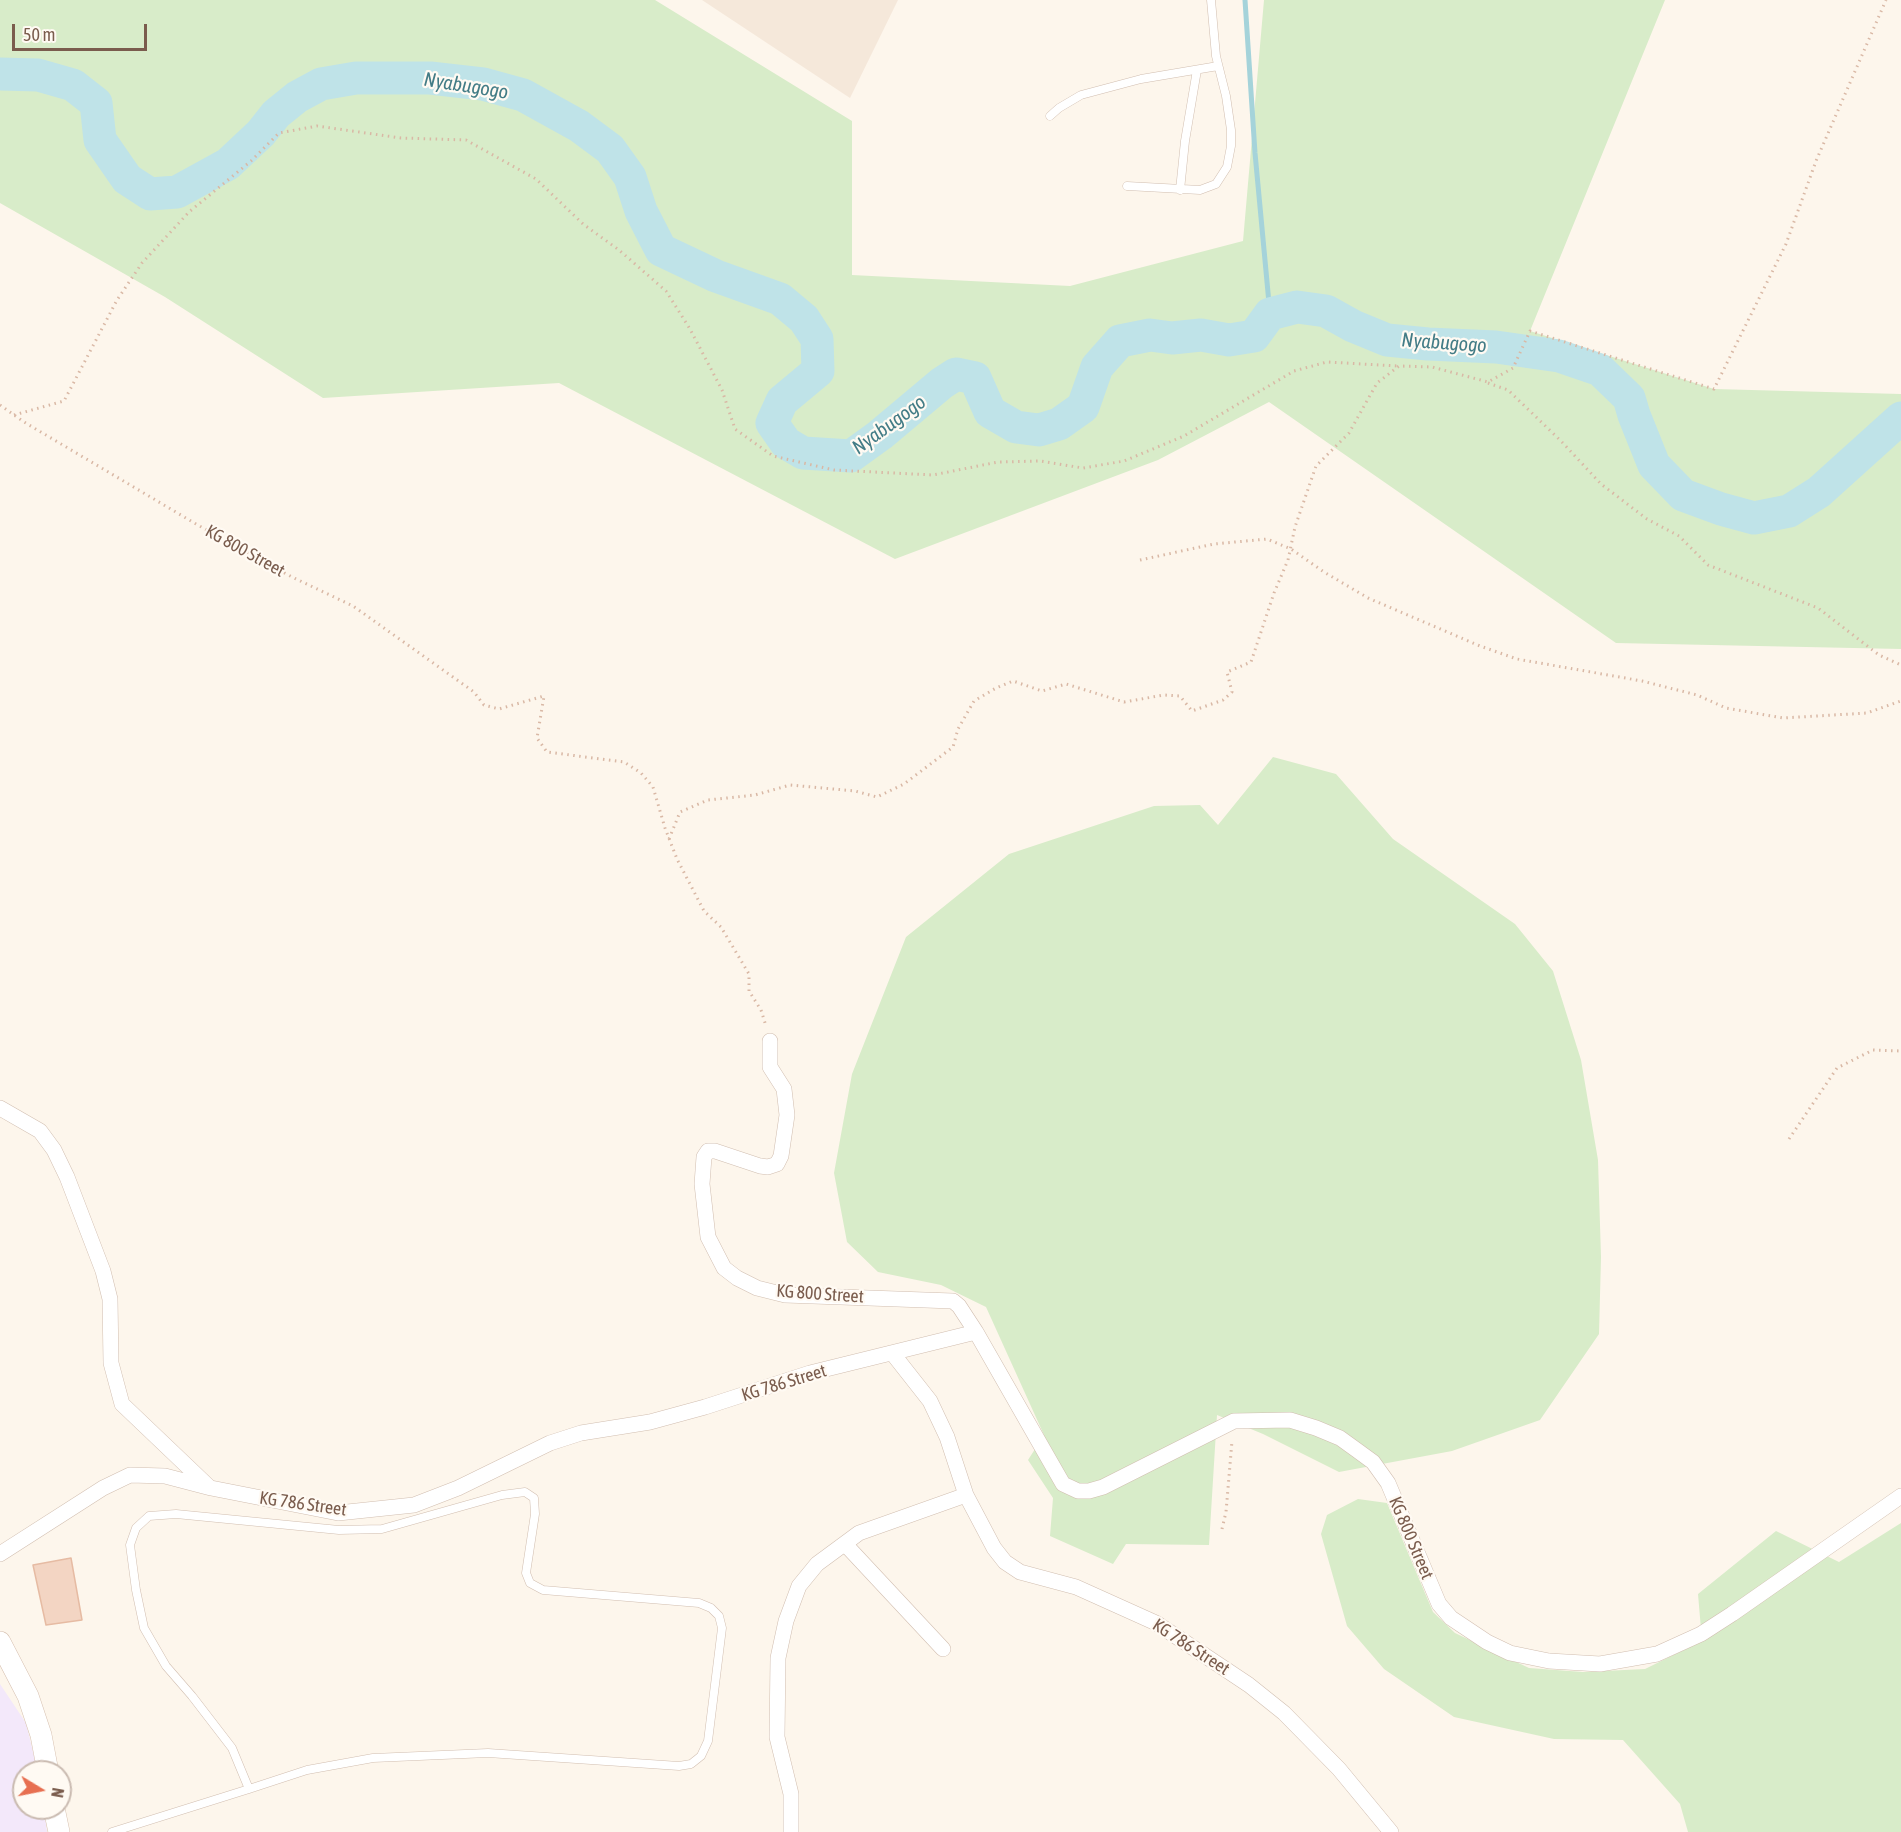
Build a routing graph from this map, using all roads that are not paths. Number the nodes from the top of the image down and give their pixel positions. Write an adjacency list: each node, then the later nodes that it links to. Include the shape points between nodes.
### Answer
1 (1211, 0): 2 (lane)
2 (1218, 66): 3 (lane); 6 (lane, via 1232,129 1227,167 1209,188)
3 (1197, 70): 4 (lane, via 1141,79 1081,95); 6 (lane)
4 (1050, 116)
5 (1126, 186): 6 (lane)
6 (1180, 190)
7 (770, 1041): 9 (street, KG 800 Street, via 770,1066 784,1089 787,1115 777,1164 760,1166 715,1151 708,1151 704,1157 702,1184 708,1237 724,1268 757,1288 785,1295 953,1301)
8 (0, 1108): 11 (street, via 40,1131 67,1177 110,1299 111,1363 122,1404)
9 (976, 1332): 10 (street); 13 (street, KG 800 Street, via 1063,1484 1078,1491 1102,1487 1234,1421 1290,1420 1340,1438 1373,1462 1388,1483 1439,1604 1451,1618 1510,1653 1549,1661 1600,1664 1630,1659 1657,1653 1701,1634)
10 (893, 1354): 11 (street, KG 786 Street, via 810,1373 650,1422 581,1433 549,1443 414,1505 338,1513); 12 (street, KG 786 Street, via 930,1401 947,1437)
11 (211, 1488): 15 (street, KG 786 Street, via 165,1476 130,1475)
12 (966, 1495): 14 (street, via 859,1533); 22 (street, KG 786 Street, via 1005,1562 1020,1572 1076,1587 1156,1623 1249,1685 1284,1713 1340,1769)
13 (1901, 1496)
14 (845, 1544): 17 (street); 21 (street, via 817,1564 799,1586 778,1658 777,1737 790,1794)
15 (0, 1554)
16 (0, 1642): 18 (main road, via 28,1696)
17 (943, 1649)
18 (46, 1760)
19 (249, 1789): 19 (lane, via 307,1770 373,1758 488,1753 691,1764 701,1756 708,1741 722,1628 719,1616 699,1603 543,1590 530,1583 526,1573 534,1498 525,1492 382,1529 339,1530 176,1514 149,1516 136,1528 130,1545 144,1628 166,1666 232,1748); 20 (lane)
20 (112, 1832)
21 (791, 1832)
22 (1391, 1832)

